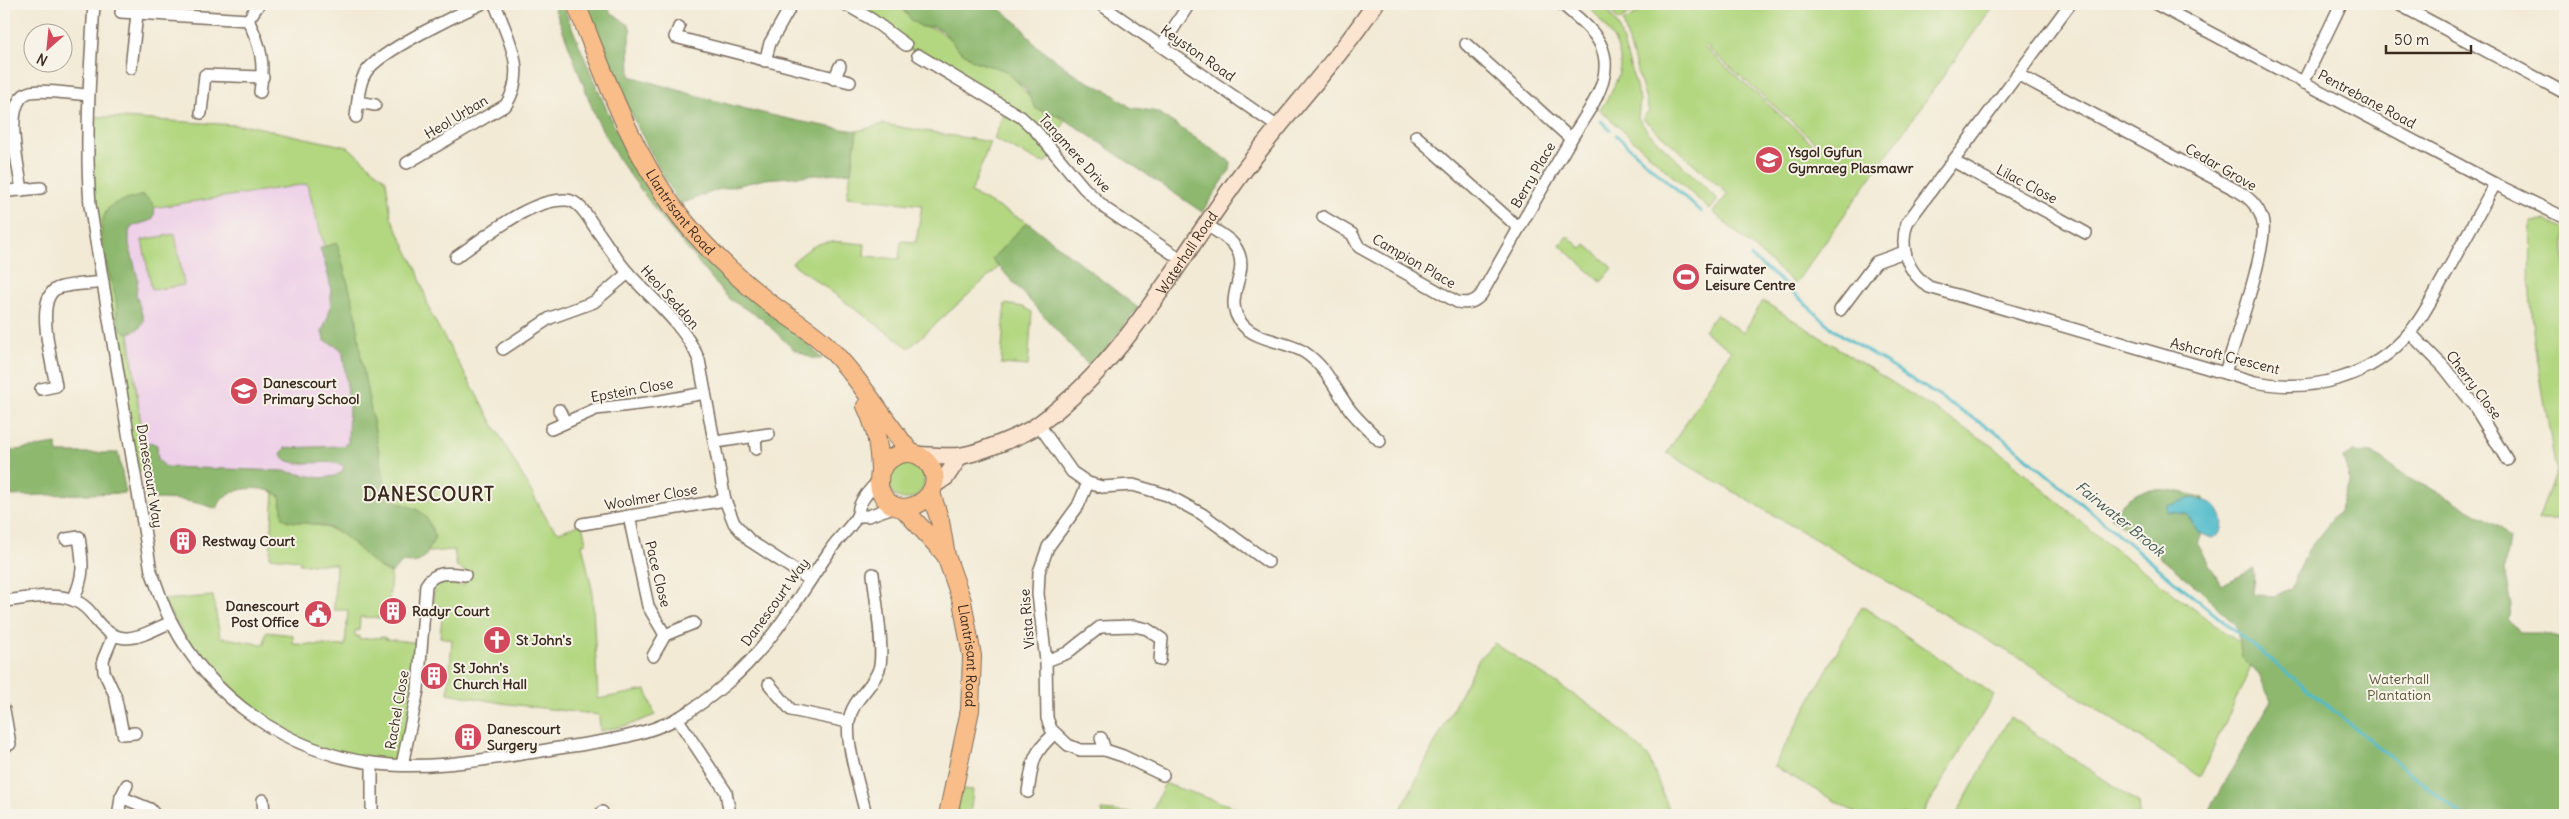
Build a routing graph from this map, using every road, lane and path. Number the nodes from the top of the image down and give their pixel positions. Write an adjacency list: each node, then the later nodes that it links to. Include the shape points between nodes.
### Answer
1 (94, 4): 34 (street, Danescourt Way)
2 (259, 4): 18 (street)
3 (481, 4): 35 (street, via 439,23 371,65 363,79)
4 (495, 4): 43 (street, Heol Urban, via 516,61 514,93 506,105)
5 (576, 4): 61 (main road, Llantrisant Road, via 620,111 673,207 697,237 733,272 824,343)
6 (792, 4): 24 (street, via 770,43)
7 (845, 4): 21 (street)
8 (1100, 4): 22 (street, Keyston Road)
9 (1189, 4): 22 (street)
10 (1375, 4): 39 (street, Waterhall Road, via 1352,38)
11 (1562, 4): 41 (street, via 1593,33 1604,51 1607,65 1602,84)
12 (2070, 4): 27 (street)
13 (2156, 4): 31 (street, Pentrebane Road)
14 (2341, 4): 31 (street)
15 (2398, 4): 33 (street)
16 (121, 12): 17 (street)
17 (138, 14): 18 (street); 26 (street)
18 (248, 20): 28 (street, via 260,43)
19 (678, 27): 24 (street, via 675,37)
20 (1466, 44): 41 (street, Berry Place)
21 (906, 45)
22 (1162, 46): 39 (street, Keyston Road)
23 (918, 55): 55 (street, Tangmere Drive, via 1021,117 1106,209)
24 (765, 61): 29 (street)
25 (840, 66): 29 (street)
26 (131, 68)
27 (2017, 74): 42 (street); 62 (street, Cedar Grove, via 2238,191 2256,205 2263,224 2261,250)
28 (263, 76): 32 (street); 37 (street, via 205,74)
29 (834, 79): 30 (street)
30 (850, 82)
31 (2303, 82): 44 (street, Pentrebane Road)
32 (260, 92)
33 (2565, 93)
34 (88, 94): 46 (street, via 31,92 21,96 13,116); 57 (street, Danescourt Way, via 90,205)
35 (358, 102): 36 (street); 38 (street)
36 (375, 105)
37 (201, 113)
38 (356, 117)
39 (1278, 127): 50 (street, Waterhall Road)
40 (1416, 136): 51 (street, Berry Place)
41 (1571, 139): 51 (street, Berry Place)
42 (1953, 161): 52 (street, Lilac Close); 53 (street, via 1911,216 1905,231)
43 (407, 164)
44 (2495, 184): 49 (street, Pentrebane Road); 59 (street, Ashcroft Crescent, via 2429,304)
45 (41, 188): 46 (street)
46 (22, 190): 47 (street)
47 (9, 191)
48 (1323, 217): 51 (street, Campion Place, via 1352,234 1359,247 1465,304 1482,295)
49 (2565, 218)
50 (1207, 224): 55 (street, Waterhall Road); 71 (street, via 1234,245 1241,261 1241,275 1233,292 1234,310 1242,325 1303,352 1320,364 1356,417)
51 (1520, 228)
52 (2086, 233)
53 (1904, 252): 58 (street, via 1876,262); 62 (street, Ashcroft Crescent, via 1916,276 1936,290)
54 (456, 257): 56 (street, Heol Seddon, via 523,213 549,201 569,200 582,209)
55 (1182, 260): 67 (street, Waterhall Road, via 1109,359)
56 (628, 273): 60 (street, via 594,302 550,318); 64 (street, Heol Seddon, via 692,344 699,360)
57 (103, 282): 63 (street, via 57,289 48,296 44,311 56,386); 93 (street, Danescourt Way, via 151,571)
58 (1840, 310)
59 (2410, 332): 62 (street, Ashcroft Crescent, via 2390,352 2364,369 2319,384 2271,385); 76 (street, Cherry Close, via 2443,366 2472,404)
60 (503, 349)
61 (849, 372): 74 (main road, Llantrisant Road); 77 (main road, Llantrisant Road, via 875,425)
62 (2225, 373)
63 (41, 389)
64 (705, 393): 66 (street, Epstein Close, via 596,410); 72 (street, Heol Seddon)
65 (558, 410): 66 (street)
66 (565, 422): 68 (street, Epstein Close)
67 (1039, 425): 75 (street, Waterhall Road); 78 (street, via 1072,472)
68 (551, 429)
69 (769, 434): 70 (street)
70 (755, 436): 72 (street); 73 (street)
71 (1380, 441)
72 (716, 442): 80 (street, Heol Seddon)
73 (756, 449)
74 (914, 454): 75 (street, Waterhall Road); 77 (main road, via 891,457); 79 (main road, Llantrisant Road, via 931,467)
75 (960, 456): 79 (street)
76 (2507, 460)
77 (879, 476): 81 (main road, Llantrisant Road, via 880,491); 83 (street, Danescourt Way, via 860,505)
78 (1088, 483): 87 (street, via 1102,487 1133,485 1167,495 1202,514); 98 (street, Vista Rise, via 1074,512 1048,547 1039,572 1038,594)
79 (933, 489): 81 (main road, via 918,505); 86 (main road, Llantrisant Road)
80 (725, 500): 82 (street, Woolmer Close); 90 (street, Heol Seddon, via 734,523 750,541)
81 (900, 507): 83 (street); 86 (main road, Llantrisant Road)
82 (629, 516): 84 (street, Woolmer Close); 95 (street, Pace Close, via 648,606)
83 (857, 516): 90 (street, Danescourt Way)
84 (582, 524)
85 (66, 539): 91 (street, via 80,537 84,571)
86 (946, 556): 122 (main road, Llantrisant Road, via 962,601 972,656 970,710)
87 (1268, 562)
88 (873, 574): 103 (street, via 882,652 872,683 860,696)
89 (465, 575): 110 (street, Rachel Close, via 449,568 433,576 426,585 418,690)
90 (810, 580): 102 (street, Danescourt Way, via 754,658 726,684)
91 (73, 600): 92 (street, via 52,596); 96 (street, via 86,607 103,629)
92 (4, 601)
93 (171, 622): 96 (street, via 135,638); 109 (street, Danescourt Way, via 208,677 254,718 304,745)
94 (694, 623): 95 (street)
95 (665, 635): 97 (street)
96 (113, 636): 104 (street, via 104,660 104,672 115,695 122,734)
97 (653, 656)
98 (1046, 660): 99 (street, via 1067,653 1100,627 1134,626 1167,637); 105 (street, Vista Rise, via 1047,718)
99 (1160, 660)
100 (770, 684): 103 (street, via 791,710)
101 (4, 710): 107 (street, via 10,744)
102 (677, 718): 110 (street, Danescourt Way, via 633,734 557,748); 120 (street, via 726,792)
103 (848, 722): 121 (street)
104 (134, 733)
105 (1054, 734): 108 (street, via 1080,750); 113 (street, via 1033,759)
106 (1101, 738): 108 (street)
107 (4, 745)
108 (1106, 750): 111 (street)
109 (372, 763): 110 (street, Danescourt Way); 119 (street)
110 (402, 765)
111 (1163, 775)
112 (128, 785): 114 (street)
113 (1028, 792)
114 (121, 797): 116 (street); 117 (street, via 150,808)
115 (263, 800): 118 (street)
116 (119, 811)
117 (155, 815)
118 (264, 815)
119 (372, 815)
120 (730, 815)
121 (866, 815)
122 (948, 815)

